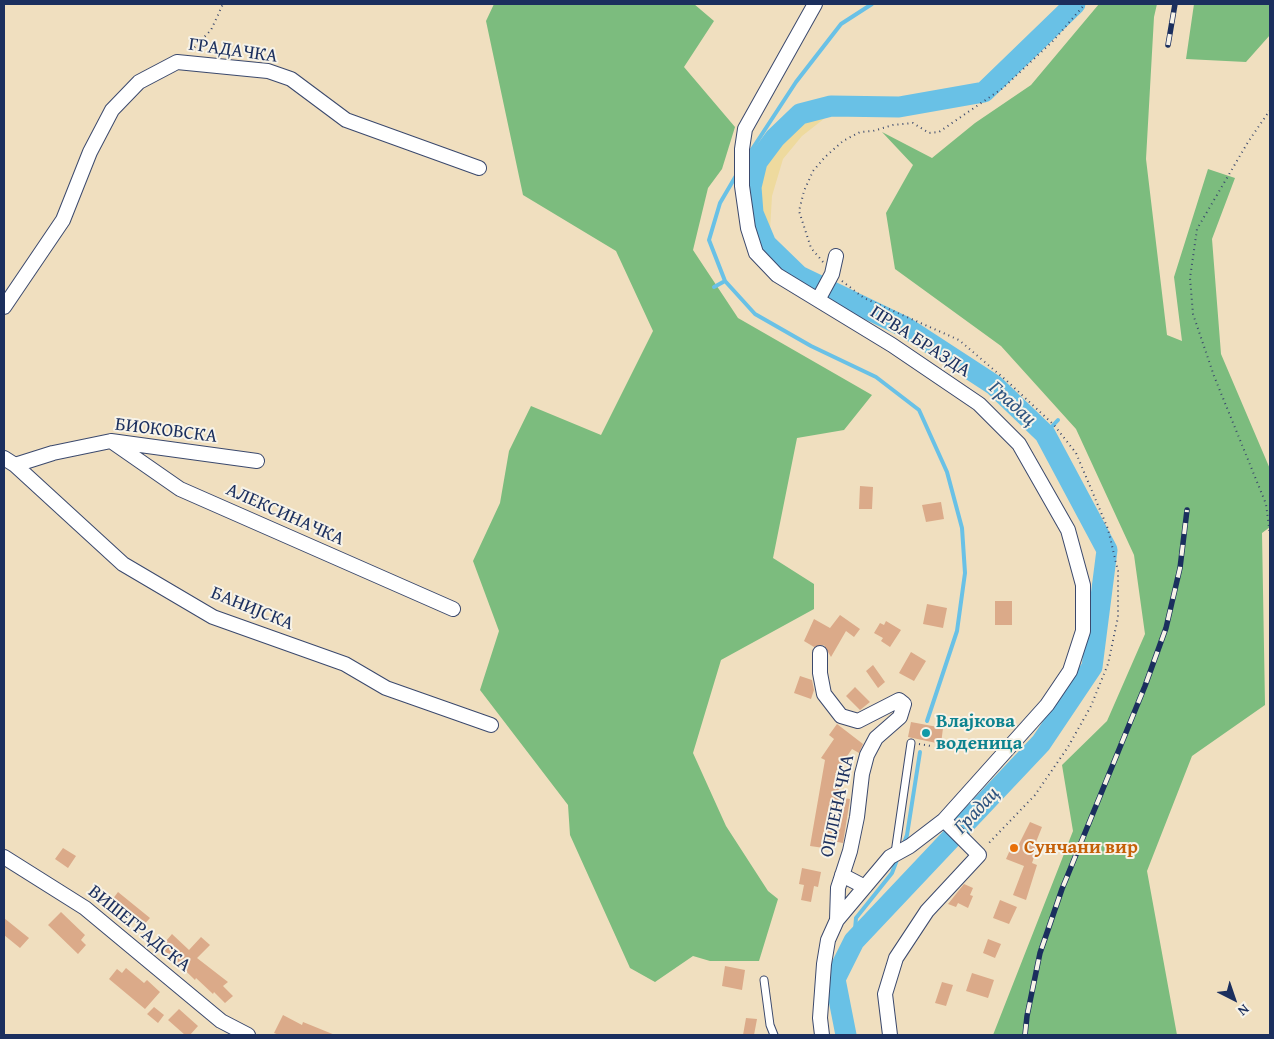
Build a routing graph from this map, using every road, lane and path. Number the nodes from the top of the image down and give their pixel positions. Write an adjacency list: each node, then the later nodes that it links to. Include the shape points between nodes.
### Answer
1 (222, 4): 4 (path, via 211,30 198,46)
2 (815, 4): 9 (street, ПРВА БРАЗДА, via 745,129 742,186 748,228 756,253 777,275)
3 (1085, 4): 8 (path, via 1054,40 1003,88 940,132 929,133 912,123 860,132 843,141 825,158 813,171 799,211 812,248)
4 (177, 62): 6 (street, ГРАДАЧКА, via 268,72 291,79 346,120); 10 (street, ГРАДАЧКА, via 139,82 112,110 90,152 63,220)
5 (1270, 110): 14 (path, via 1197,229 1190,278 1193,314 1214,376 1266,504)
6 (479, 168)
7 (836, 256): 8 (street)
8 (832, 274): 9 (street); 20 (path, via 864,298 959,340 1054,425 1076,453 1110,538 1118,571 1118,617 1108,664 1098,689 1068,747 1035,795)
9 (818, 300): 19 (street, ПРВА БРАЗДА, via 980,404 1019,444 1068,530 1083,585 1083,631 1070,670 1047,705 984,774)
10 (4, 307)
11 (111, 442): 12 (street, БИОКОВСКА); 13 (street, БИОКОВСКА); 15 (street, АЛЕКСИНАЧКА, via 180,489)
12 (9, 462): 17 (street, БАНИЈСКА, via 123,564 214,617 345,664 386,688)
13 (257, 462)
14 (1270, 535)
15 (453, 609)
16 (820, 653): 23 (street, ОПЛЕНАЧКА, via 824,694 841,716 858,721 899,700 904,704 900,717 876,738 866,755 855,826)
17 (491, 725)
18 (911, 743): 21 (lane)
19 (947, 823): 20 (street); 21 (street, ПРВА БРАЗДА)
20 (976, 852): 30 (street, via 927,911 896,958 885,994)
21 (895, 854): 24 (street, ПРВА БРАЗДА)
22 (4, 857): 27 (street, ВИШЕГРАДСКА, via 85,908 221,1021)
23 (842, 875): 24 (street); 25 (street, ОПЛЕНАЧКА)
24 (865, 887): 25 (street, ПРВА БРАЗДА)
25 (837, 920): 29 (street, ПРВА БРАЗДА, via 828,940 824,964)
26 (764, 980): 28 (lane)
27 (248, 1035)
28 (774, 1035)
29 (822, 1035)
30 (890, 1035)

